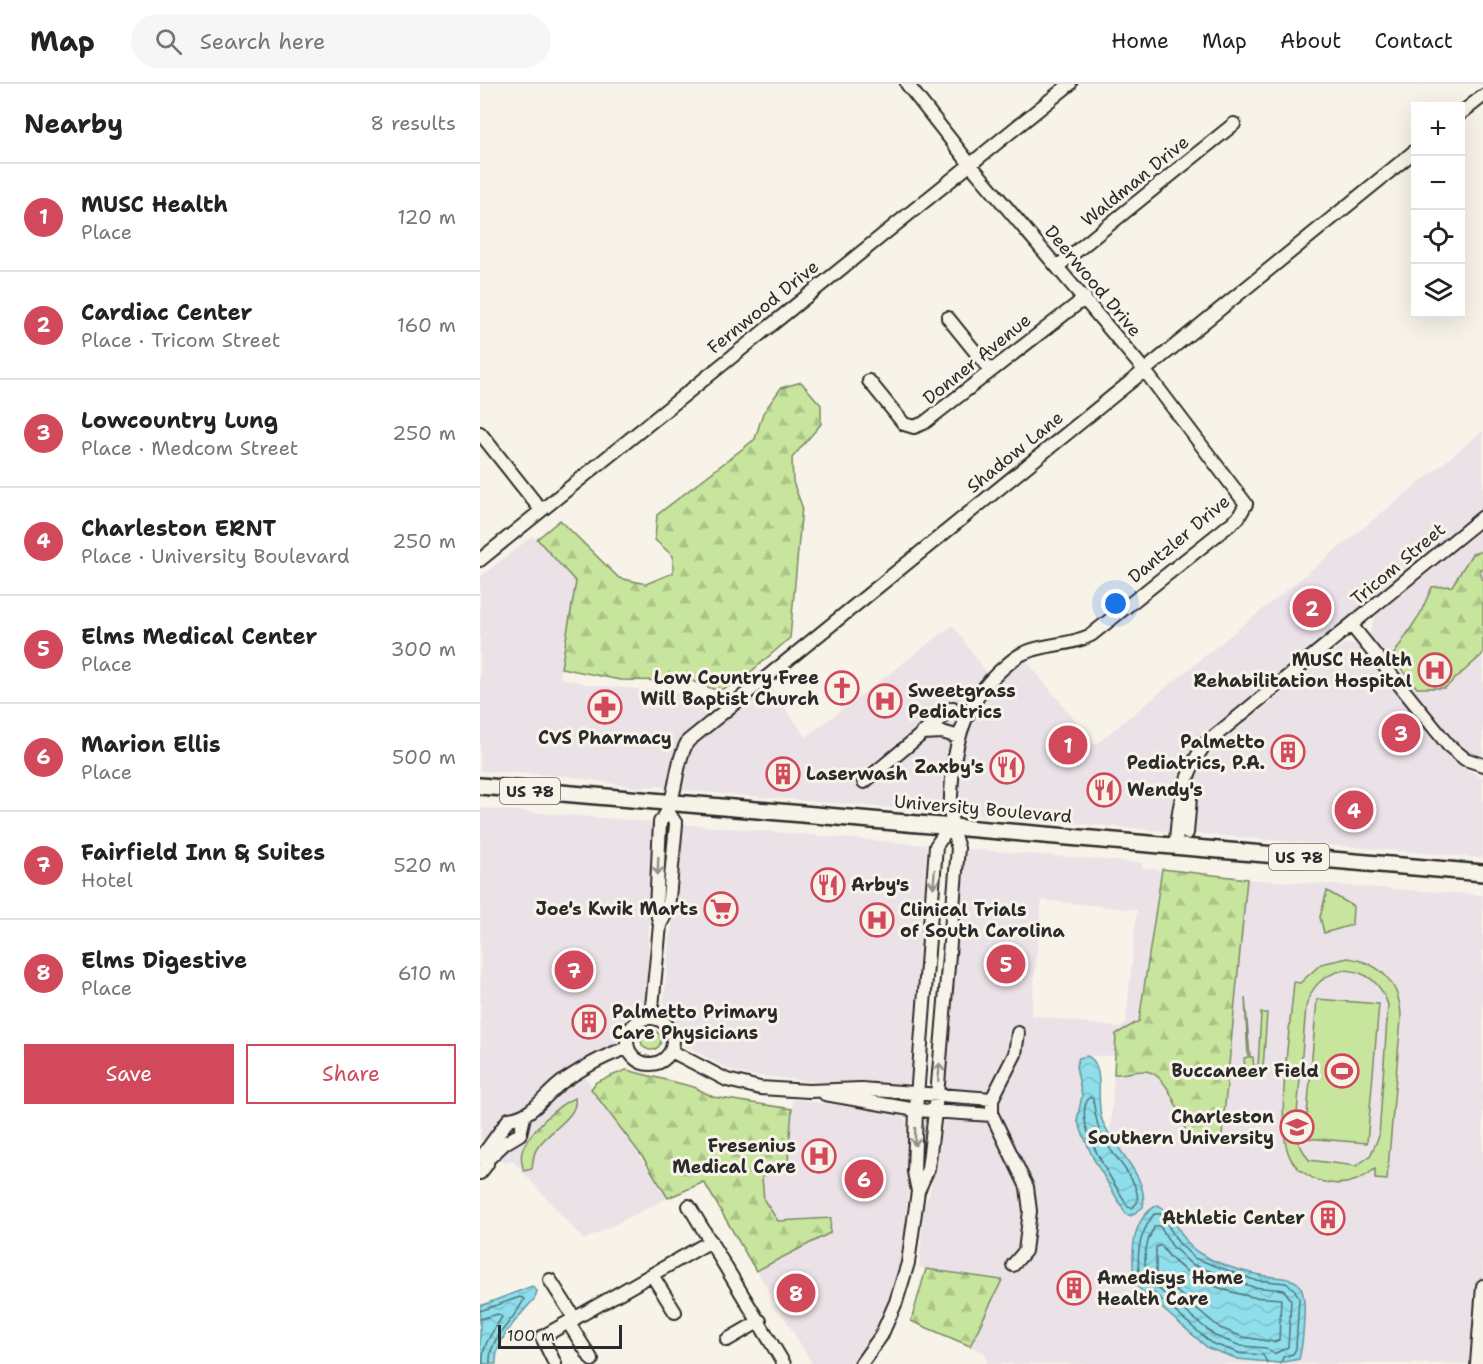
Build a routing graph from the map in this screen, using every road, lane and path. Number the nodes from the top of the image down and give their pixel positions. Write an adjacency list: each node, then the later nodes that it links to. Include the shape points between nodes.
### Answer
1 (907, 84): 8 (street, Deerwood Drive)
2 (1070, 84): 8 (street, Fernwood Drive)
3 (1475, 84): 4 (street)
4 (1483, 95): 5 (street)
5 (1465, 111)
6 (1234, 124): 9 (street, Waldman Drive)
7 (1411, 154): 13 (street, Shadow Lane)
8 (969, 163): 9 (street, Deerwood Drive); 17 (street, Fernwood Drive)
9 (1058, 266): 10 (street, Deerwood Drive)
10 (1085, 298): 12 (street, Donner Avenue); 13 (street, Deerwood Drive)
11 (948, 318): 12 (street)
12 (990, 370): 14 (street, Donner Avenue, via 932,419 914,427 904,424)
13 (1145, 371): 16 (street, Deerwood Drive); 28 (street, Shadow Lane, via 695,734 680,756)
14 (869, 381)
15 (480, 433): 17 (street)
16 (1246, 504): 23 (street, Dantzler Drive, via 1238,518 1091,635 1016,657 979,693)
17 (541, 510): 19 (street, Fernwood Drive)
18 (1483, 517): 20 (street, Tricom Street)
19 (480, 560)
20 (1352, 626): 24 (street, via 1448,745 1465,759); 27 (street, Tricom Street, via 1205,744 1194,760)
21 (953, 708): 22 (street)
22 (922, 733): 23 (street, via 942,732); 25 (street)
23 (959, 737): 29 (street, Dantzler Drive)
24 (1483, 765)
25 (864, 782)
26 (480, 786): 28 (main road, University Boulevard / US 78)
27 (1186, 787): 30 (street, Tricom Street, via 1190,798); 31 (street, Tricom Street, via 1179,805)
28 (669, 808): 29 (main road, University Boulevard / US 78); 33 (street, via 676,824)
29 (950, 825): 31 (main road, University Boulevard / US 78); 38 (street, one-way to 38, via 936,846); 39 (street, one-way to 29, via 958,848)
30 (1187, 833)
31 (1176, 846): 32 (main road, University Boulevard / US 78)
32 (1483, 873)
33 (651, 1017): 35 (street, via 631,1027); 36 (street, via 670,1028 674,1042)
34 (1018, 1033): 40 (street, via 1015,1054)
35 (628, 1048): 36 (street, via 636,1059 650,1064 663,1060); 44 (street, via 565,1080)
36 (671, 1051): 37 (street, via 727,1080 760,1088)
37 (809, 1090): 38 (street); 41 (street)
38 (918, 1092): 39 (street); 41 (street)
39 (937, 1096): 40 (street); 42 (street)
40 (992, 1100): 43 (street)
41 (916, 1110): 42 (street); 47 (street, one-way to 47, via 914,1172)
42 (935, 1110): 43 (street); 47 (street, via 928,1169)
43 (992, 1114): 50 (street, via 1028,1187 1030,1211 1025,1251)
44 (524, 1117): 45 (street, via 520,1134); 45 (street, via 509,1119)
45 (483, 1157): 46 (street, via 485,1170)
46 (480, 1173)
47 (918, 1191): 61 (street, via 908,1263 896,1302 881,1336)
48 (689, 1206): 49 (street)
49 (711, 1241): 51 (street); 56 (street)
50 (1013, 1265)
51 (652, 1275): 54 (street); 55 (street)
52 (550, 1280): 55 (street)
53 (1483, 1286): 62 (street)
54 (675, 1312)
55 (571, 1321): 58 (street); 59 (street, via 542,1337)
56 (759, 1322): 57 (street); 60 (street)
57 (727, 1340)
58 (592, 1360)
59 (555, 1364)
60 (784, 1364)
61 (861, 1364)
62 (1477, 1364)

